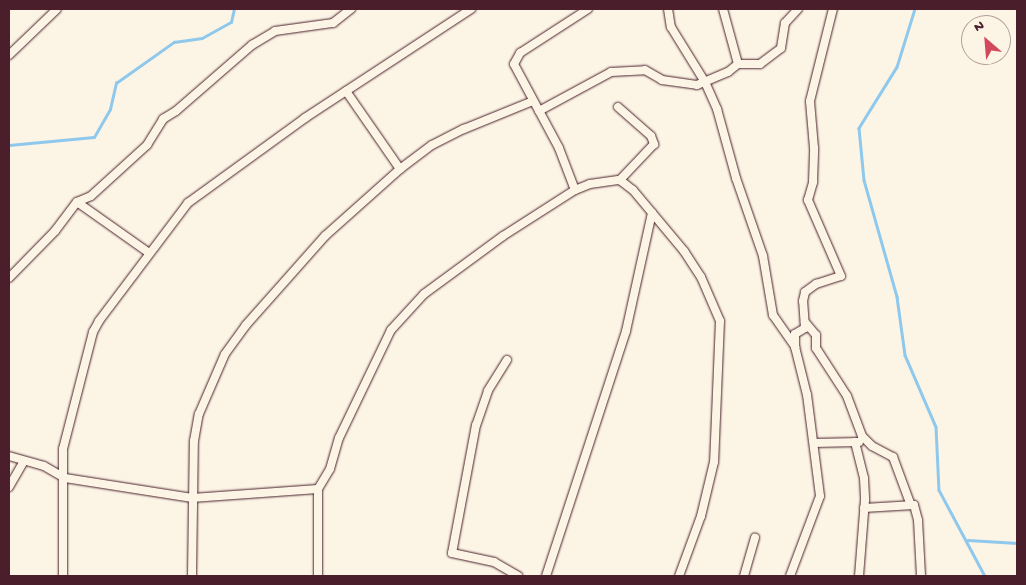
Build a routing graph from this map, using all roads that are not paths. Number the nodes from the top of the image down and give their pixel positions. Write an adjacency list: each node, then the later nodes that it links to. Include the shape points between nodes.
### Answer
1 (57, 9): 9 (street)
2 (351, 9): 19 (street, via 333,23 275,31 252,45 163,119 147,145 102,187)
3 (471, 9): 12 (street)
4 (588, 9): 13 (street, via 516,58 514,64)
5 (668, 9): 11 (street, via 671,27)
6 (723, 9): 10 (street)
7 (798, 9): 10 (street, via 785,23 783,44 777,53 760,64)
8 (833, 9): 23 (street, via 810,101 814,148 813,182 808,200 813,217 840,266 841,276 816,284 806,292 803,301)
9 (9, 55)
10 (738, 64): 11 (street)
11 (705, 82): 15 (street, via 698,85 662,80 645,70 611,72); 24 (street, via 717,109 763,256 773,315)
12 (346, 91): 16 (street); 21 (street, via 231,169 188,203)
13 (533, 101): 15 (street); 16 (street, via 464,128 432,145)
14 (618, 107): 17 (street, via 651,136 654,144)
15 (539, 112): 18 (street, via 560,148)
16 (400, 169): 34 (street, via 325,236 246,325 225,354 199,414)
17 (620, 180): 18 (street, via 590,184); 20 (street)
18 (575, 190): 33 (street, via 442,279 402,316 377,353 339,438 330,469)
19 (77, 202): 21 (street); 22 (street, via 56,231)
20 (652, 213): 42 (street, via 626,331); 43 (street, via 694,265 720,321 714,462 701,516)
21 (149, 253): 31 (street, via 92,332 63,450)
22 (9, 278)
23 (805, 322): 24 (street, via 805,328 795,334); 27 (street, via 816,334 816,348 847,396)
24 (795, 347): 28 (street)
25 (506, 360): 41 (street, via 488,391 476,425 452,553 494,562)
26 (855, 442): 27 (street); 28 (street); 36 (street, via 864,478)
27 (866, 442): 35 (street, via 893,457)
28 (814, 443): 45 (street, via 820,496)
29 (9, 456): 30 (street)
30 (24, 461): 31 (street, via 44,466); 32 (street)
31 (65, 478): 34 (street); 38 (street)
32 (9, 487)
33 (318, 489): 34 (street); 40 (street)
34 (192, 498): 39 (street)
35 (910, 503): 36 (street); 47 (street, via 916,508 918,520)
36 (864, 508): 46 (street)
37 (755, 538): 44 (street)
38 (63, 576)
39 (192, 576)
40 (318, 576)
41 (518, 576)
42 (546, 576)
43 (679, 576)
44 (744, 576)
45 (790, 576)
46 (859, 576)
47 (921, 576)

